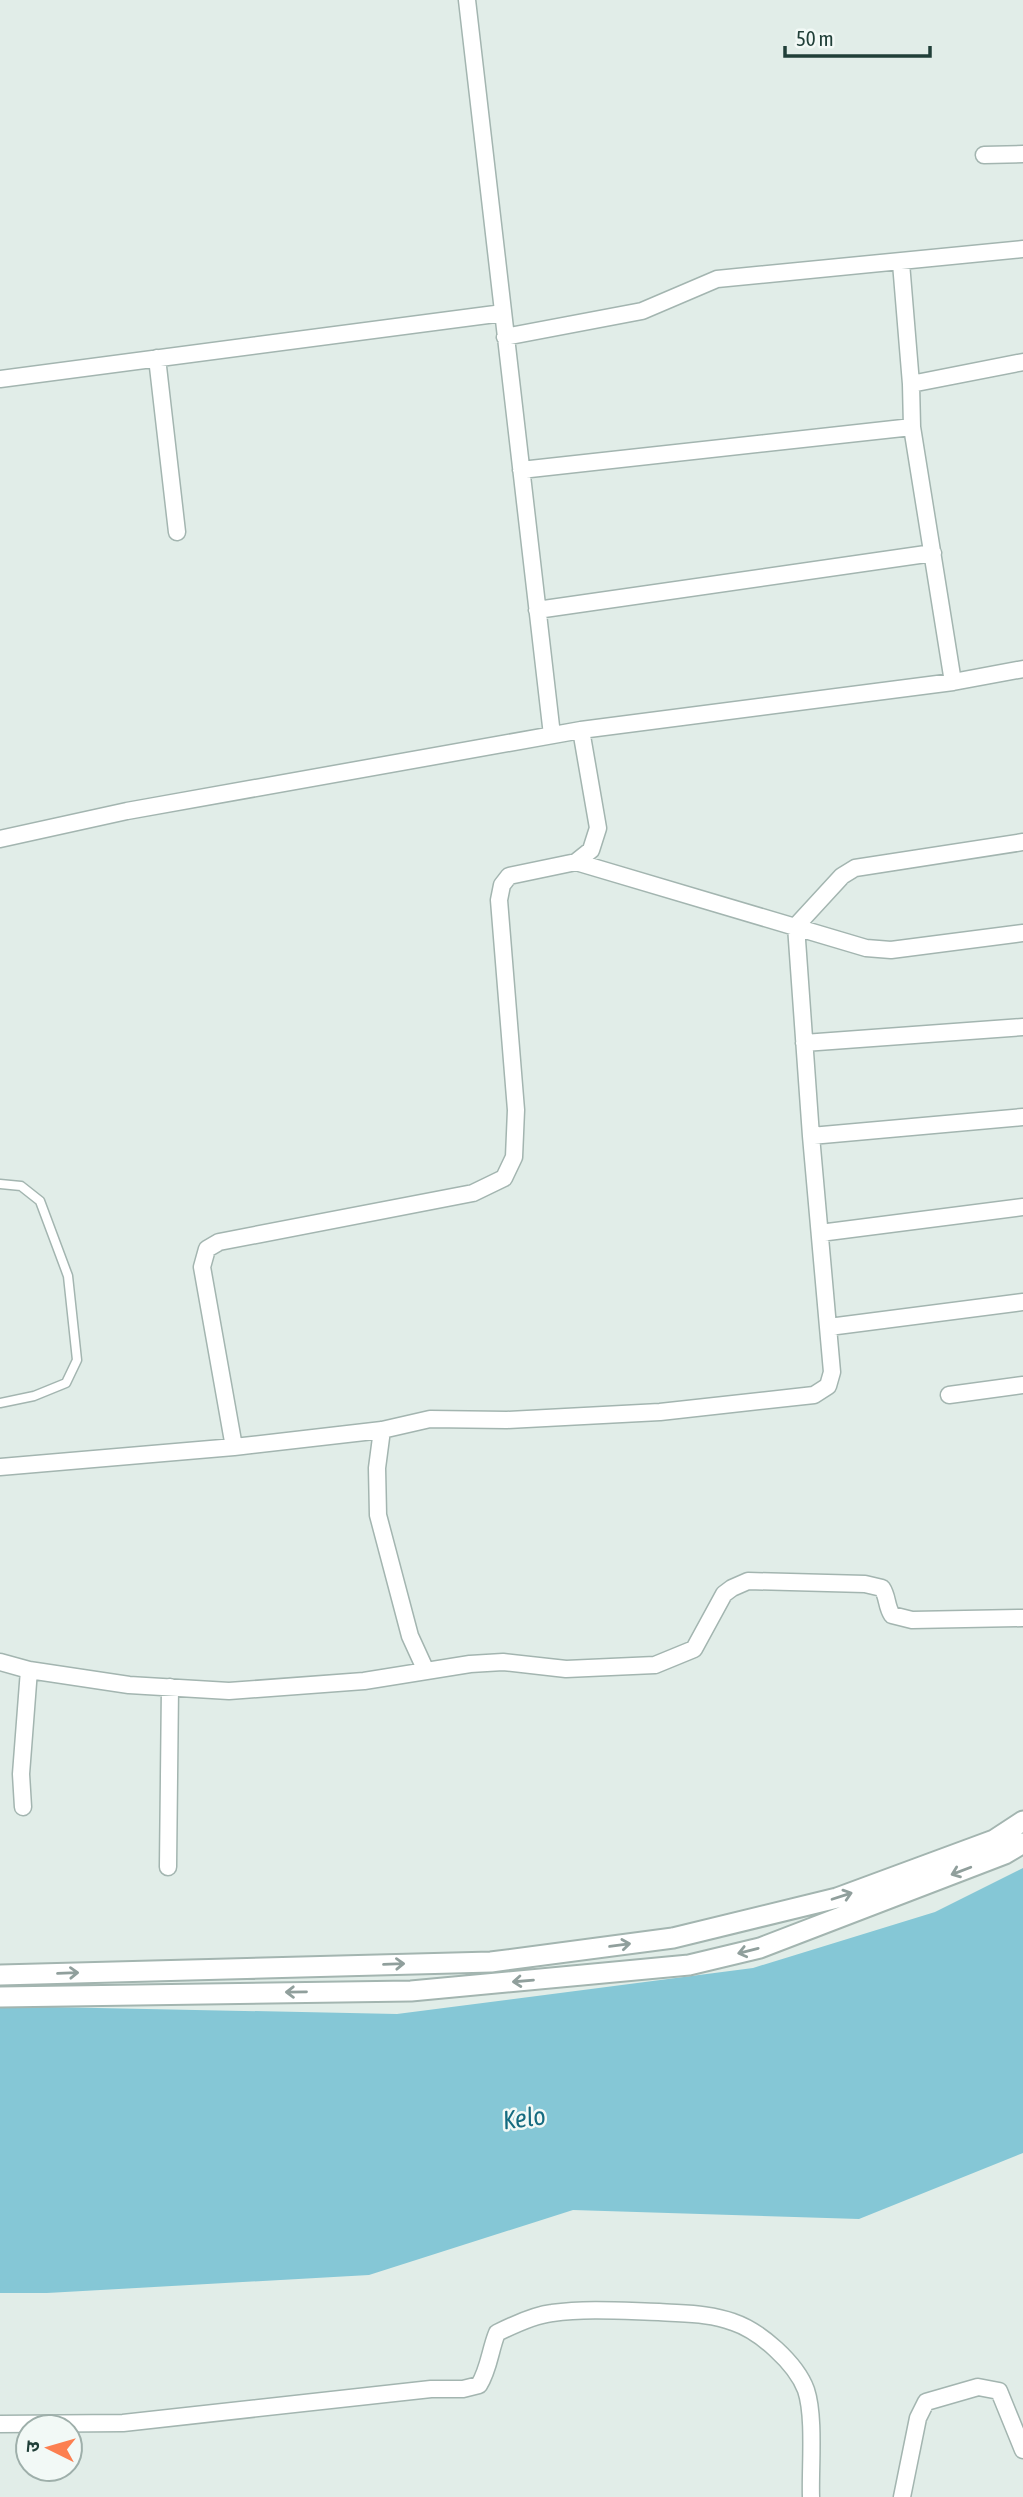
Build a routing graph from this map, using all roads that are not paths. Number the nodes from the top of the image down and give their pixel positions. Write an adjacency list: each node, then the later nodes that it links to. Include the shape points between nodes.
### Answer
1 (467, 0): 6 (street)
2 (1023, 154): 3 (street)
3 (984, 155)
4 (1023, 249): 5 (street)
5 (901, 263): 7 (street, via 717,279 642,311); 11 (street)
6 (503, 313): 7 (street); 8 (street)
7 (505, 337): 13 (street)
8 (157, 358): 10 (street); 14 (street)
9 (1023, 362): 11 (street)
10 (0, 379)
11 (911, 384): 12 (street)
12 (912, 428): 13 (street); 15 (street)
13 (521, 470): 16 (street)
14 (177, 532)
15 (933, 553): 16 (street); 18 (street)
16 (537, 610): 20 (street)
17 (1023, 669): 18 (street)
18 (953, 682): 19 (street)
19 (581, 730): 20 (street); 23 (street, via 598,828 591,850)
20 (552, 735): 21 (street, via 127,811)
21 (0, 839)
22 (1023, 842): 24 (street, via 855,868)
23 (576, 862): 24 (street); 39 (street, via 509,876 502,885 499,900 516,1110 513,1157 504,1178 472,1193 219,1242 207,1249 202,1267)
24 (796, 926): 25 (street, via 866,948 891,950); 27 (street)
25 (1023, 933)
26 (1023, 1027): 27 (street)
27 (804, 1044): 29 (street)
28 (1023, 1117): 29 (street)
29 (811, 1136): 32 (street)
30 (0, 1184): 37 (lane, via 21,1186 40,1201 68,1276 77,1360 66,1384)
31 (1023, 1207): 32 (street)
32 (820, 1233): 34 (street)
33 (1023, 1302): 34 (street)
34 (829, 1327): 38 (street, via 832,1372 828,1386 814,1395 660,1412 430,1419)
35 (1023, 1385): 36 (street)
36 (949, 1395)
37 (0, 1403)
38 (382, 1430): 39 (street); 44 (street, via 378,1515 410,1636)
39 (234, 1447): 40 (street)
40 (0, 1467)
41 (1023, 1618): 44 (street, via 897,1618 888,1609 888,1596 882,1588 748,1581 724,1594 694,1649 655,1665 566,1669 503,1662)
42 (0, 1662): 43 (street)
43 (29, 1670): 45 (street); 46 (street)
44 (426, 1671): 45 (street, via 365,1681 229,1691)
45 (170, 1688): 49 (street)
46 (23, 1807)
47 (1023, 1821): 50 (street, one-way to 47, via 491,1962 673,1938 837,1898 995,1840)
48 (1023, 1843): 51 (street, one-way to 51, via 1005,1854 760,1948 689,1965 411,1991)
49 (168, 1867)
50 (0, 1975)
51 (0, 1997)
52 (0, 2424): 54 (street, via 123,2423 463,2389 479,2385 486,2374 497,2333 550,2313 710,2315 756,2332 791,2365 806,2390)
53 (1023, 2450): 55 (street, via 999,2392 978,2387 926,2402 918,2418)
54 (811, 2497)
55 (902, 2497)

